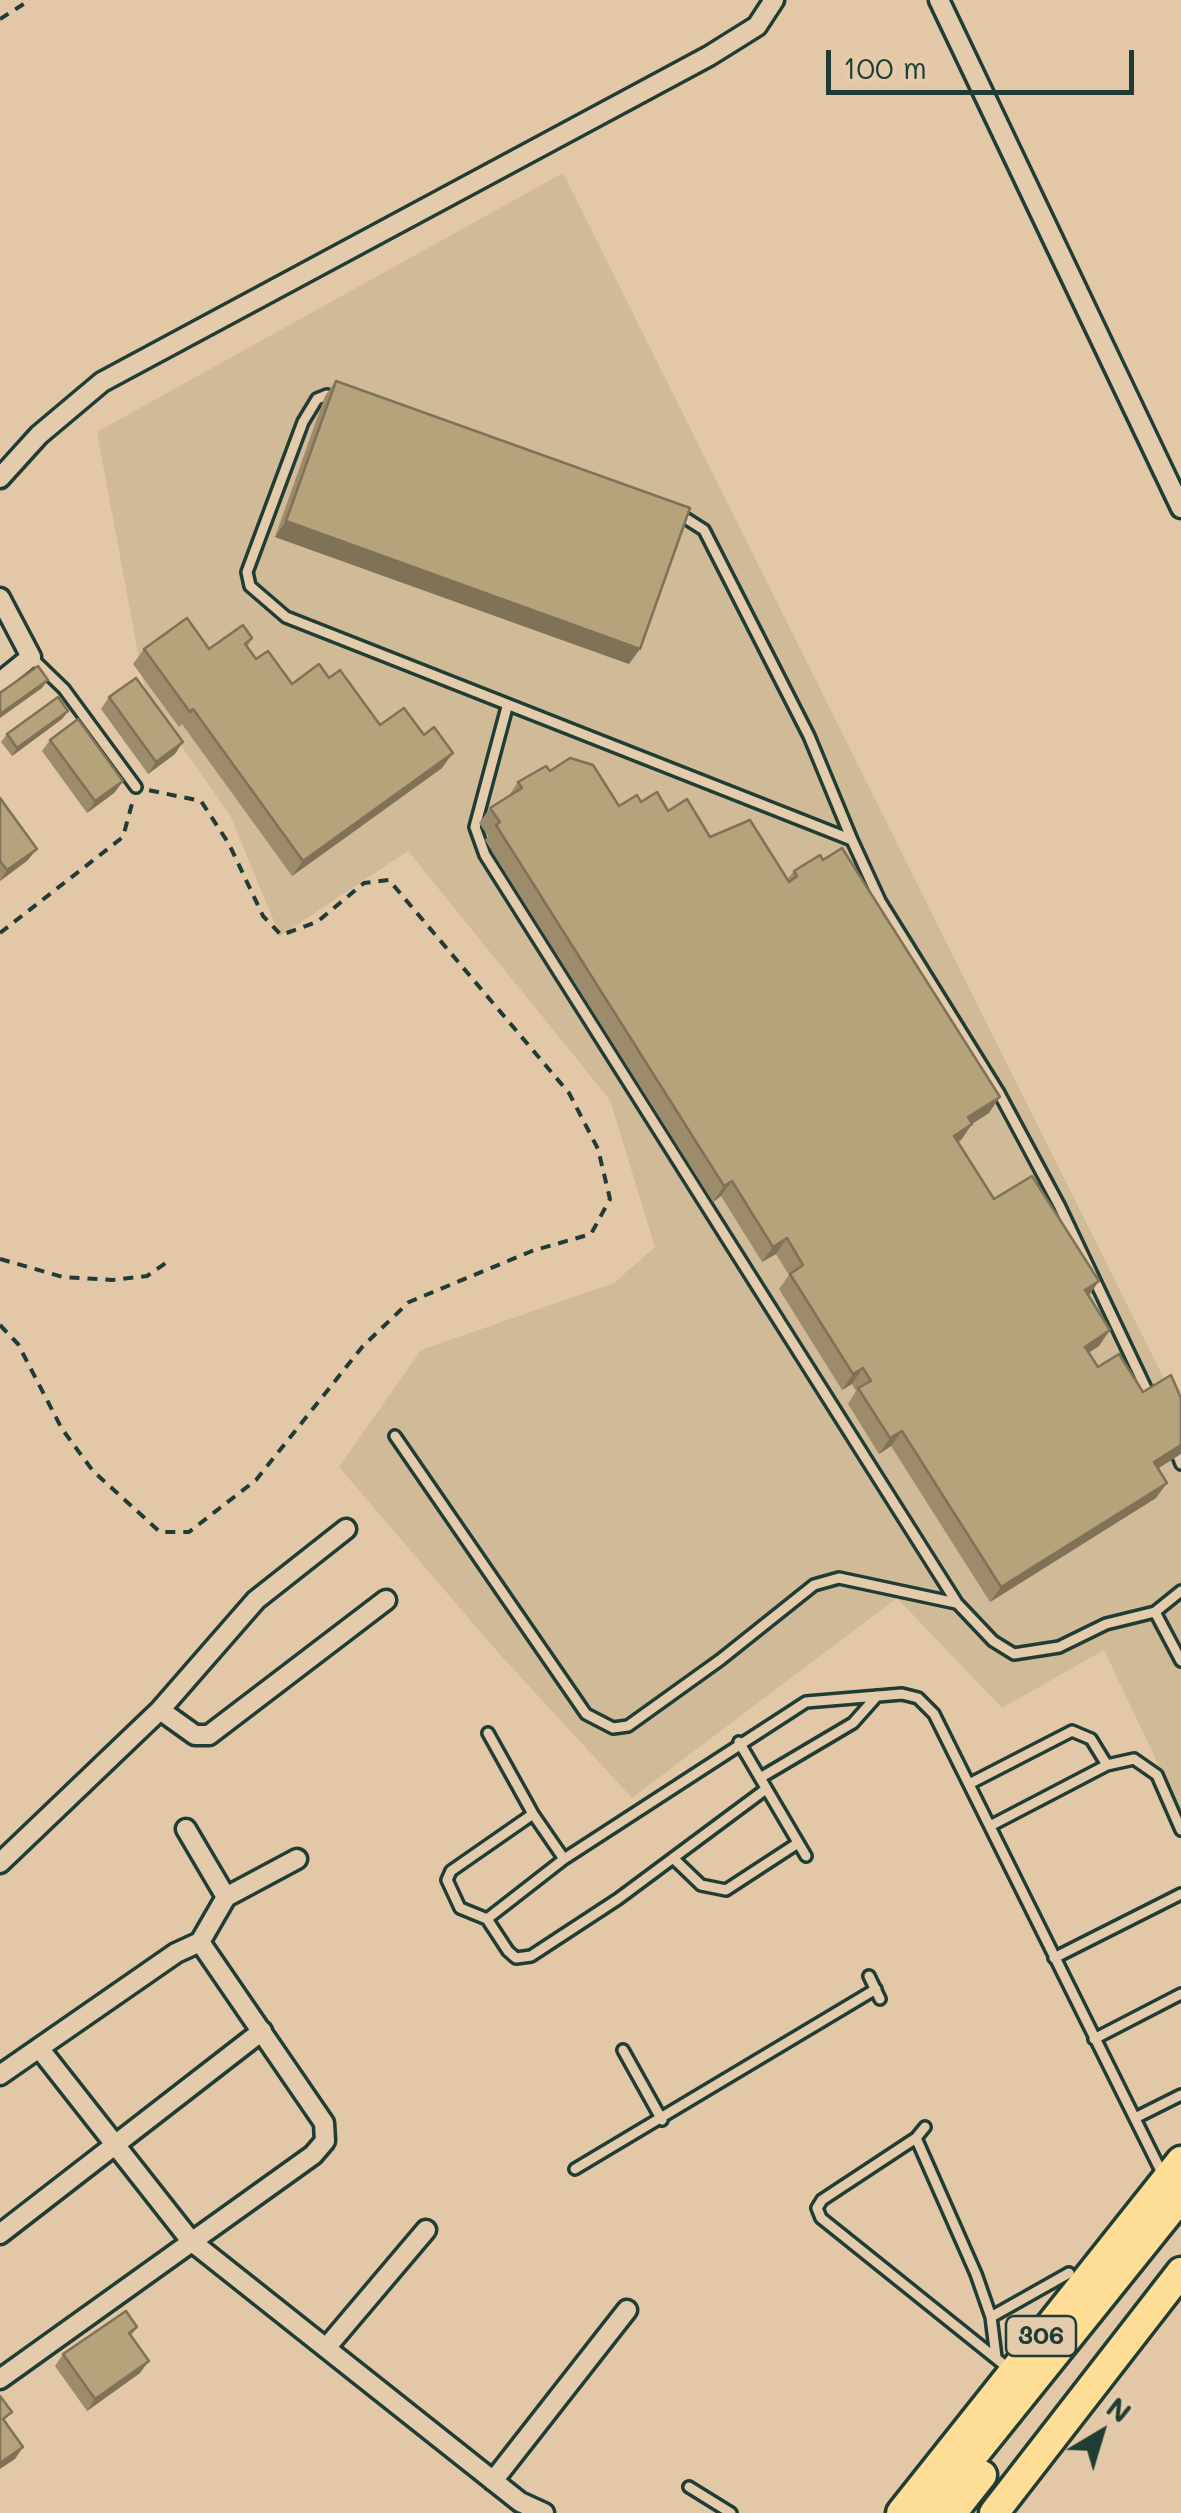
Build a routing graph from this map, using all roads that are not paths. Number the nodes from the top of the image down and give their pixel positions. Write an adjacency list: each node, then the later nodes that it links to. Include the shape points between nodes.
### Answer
1 (774, 0): 4 (street, via 758,26 709,56 102,382)
2 (939, 0): 5 (street)
3 (345, 401): 11 (lane, via 322,396 303,422 247,572 250,586 286,617)
4 (0, 478)
5 (1181, 508)
6 (664, 509): 13 (lane, via 704,530 810,736)
7 (0, 598): 8 (street)
8 (6, 622): 9 (street)
9 (30, 657): 10 (street); 12 (lane, via 64,688)
10 (0, 682)
11 (507, 708): 13 (lane); 19 (lane, via 475,827 484,855)
12 (136, 787)
13 (852, 840): 14 (lane, via 880,901 999,1093)
14 (1150, 1397)
15 (396, 1436): 19 (lane, via 586,1714 613,1728 628,1726 814,1585 839,1578)
16 (346, 1528): 23 (street, via 256,1600)
17 (1181, 1591): 20 (lane)
18 (386, 1600): 23 (street, via 209,1735 195,1734)
19 (957, 1603): 20 (lane, via 1014,1654 1060,1646 1106,1624)
20 (1155, 1612): 21 (lane)
21 (1181, 1661)
22 (877, 1696): 25 (lane, via 806,1702); 27 (lane, via 853,1722); 28 (lane, via 918,1698 934,1714)
23 (160, 1710): 39 (street)
24 (488, 1733): 30 (lane)
25 (739, 1742): 27 (lane); 38 (lane)
26 (1107, 1765): 28 (lane, via 1090,1739 1072,1731); 31 (lane); 33 (lane, via 1122,1758 1144,1762 1157,1775)
27 (760, 1778): 29 (lane)
28 (969, 1784): 31 (lane)
29 (766, 1788): 34 (lane); 36 (lane)
30 (532, 1814): 38 (lane); 42 (lane, via 458,1864 447,1880 460,1908)
31 (990, 1826): 44 (lane)
32 (186, 1829): 41 (street)
33 (1181, 1830)
34 (798, 1843): 35 (lane); 36 (lane, via 726,1890 701,1885)
35 (806, 1856)
36 (673, 1858): 42 (lane, via 530,1956 516,1958)
37 (297, 1859): 41 (street)
38 (564, 1859): 42 (lane)
39 (0, 1863)
40 (1181, 1894): 44 (lane)
41 (226, 1897): 43 (street)
42 (487, 1919)
43 (200, 1942): 47 (street); 49 (street)
44 (1054, 1958): 48 (lane)
45 (869, 1976): 54 (lane, via 878,1994)
46 (1181, 1994): 48 (lane)
47 (262, 2031): 57 (street); 63 (street, via 324,2124 325,2141)
48 (1094, 2039): 53 (lane)
49 (40, 2048): 51 (street); 57 (street)
50 (623, 2050): 54 (lane)
51 (0, 2075)
52 (1181, 2095): 53 (lane)
53 (1135, 2118): 59 (lane)
54 (662, 2120): 58 (lane)
55 (925, 2127): 56 (lane)
56 (916, 2138): 68 (lane); 71 (lane, via 822,2200 821,2218)
57 (112, 2143): 62 (street); 63 (street)
58 (575, 2170)
59 (1176, 2179): 71 (main road, 306); 78 (main road)
60 (1181, 2220): 79 (main road, 306)
61 (426, 2230): 69 (street)
62 (0, 2234)
63 (191, 2241): 69 (street); 72 (street)
64 (1069, 2272): 68 (lane)
65 (1181, 2272): 66 (main road, 306)
66 (1169, 2296): 70 (main road, 306)
67 (627, 2310): 73 (street)
68 (990, 2317): 71 (lane)
69 (326, 2348): 73 (street)
70 (1113, 2362): 80 (main road, 306); 81 (main road, 306)
71 (1004, 2364): 77 (main road, 306)
72 (0, 2380)
73 (493, 2481): 75 (street)
74 (688, 2487): 76 (lane)
75 (544, 2513)
76 (730, 2513)
77 (901, 2513)
78 (927, 2513)
79 (952, 2513)
80 (994, 2513)
81 (1013, 2513)

